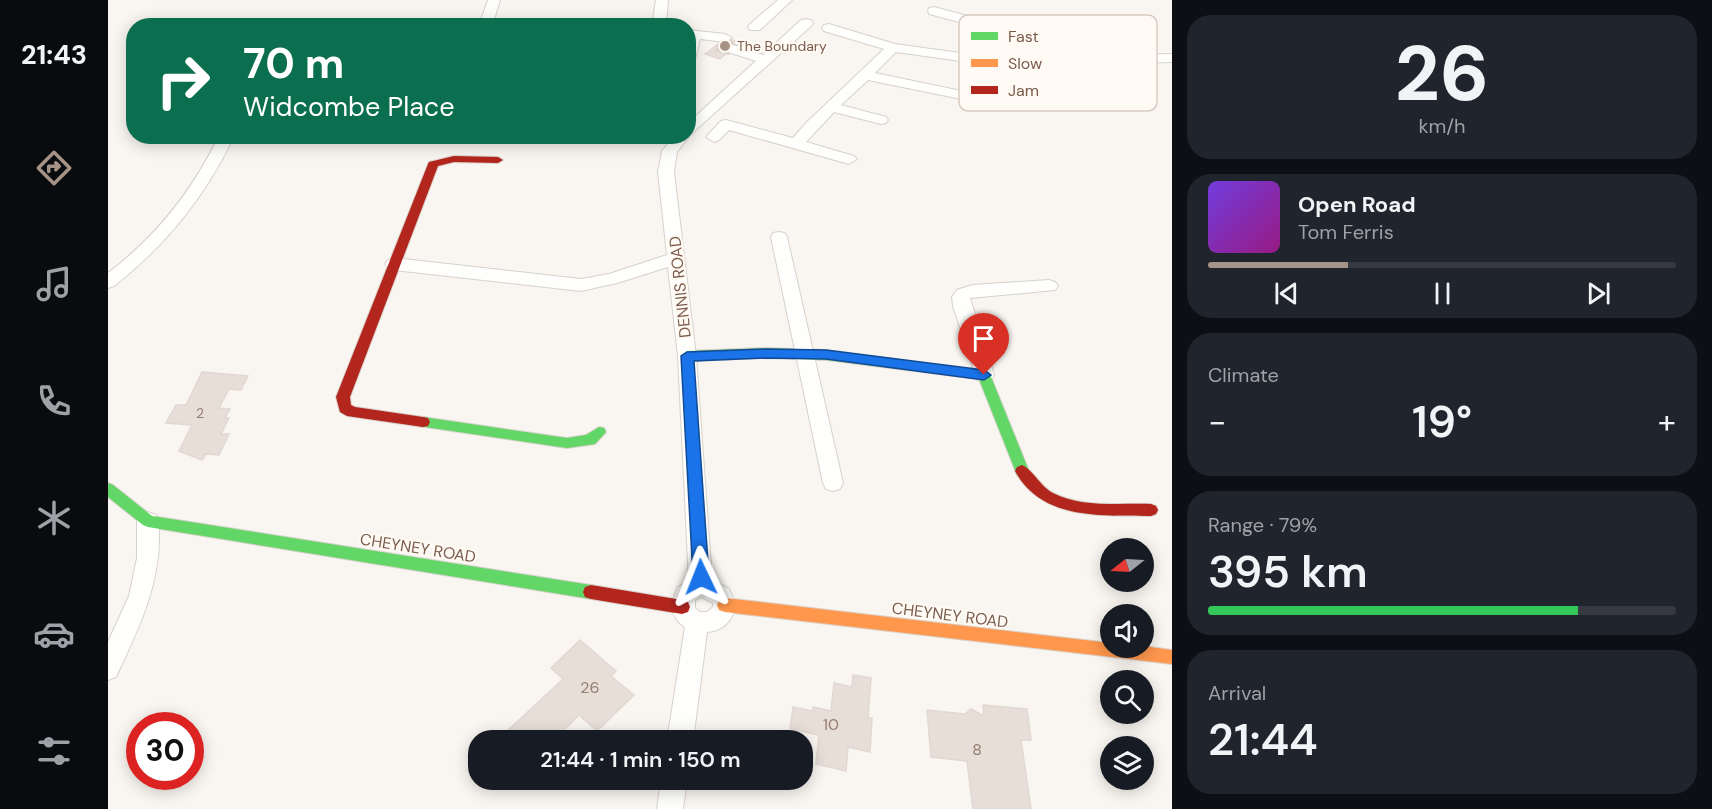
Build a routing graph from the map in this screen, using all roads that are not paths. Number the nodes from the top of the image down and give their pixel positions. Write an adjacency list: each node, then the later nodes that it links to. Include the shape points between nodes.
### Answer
1 (495, 0): 5 (street)
2 (662, 0): 6 (street)
3 (786, 0): 9 (street)
4 (934, 11): 7 (street)
5 (487, 18)
6 (660, 18)
7 (959, 18)
8 (806, 23): 14 (street)
9 (755, 27)
10 (829, 28): 12 (street)
11 (696, 35): 14 (street)
12 (893, 48): 13 (street); 17 (street)
13 (959, 56)
14 (769, 57): 21 (street)
15 (1157, 58): 16 (street)
16 (1172, 58)
17 (866, 75): 18 (street); 19 (street)
18 (959, 94)
19 (832, 107): 20 (street); 25 (street)
20 (881, 120)
21 (696, 124)
22 (714, 136): 25 (street, via 726,124)
23 (222, 144): 31 (street, via 171,228)
24 (676, 144): 29 (street, DENNIS ROAD, via 670,151 666,172)
25 (797, 144): 26 (street)
26 (849, 159)
27 (498, 160): 30 (street, via 454,159 433,164)
28 (778, 237): 33 (street)
29 (677, 258): 30 (street, via 581,285); 34 (street, DENNIS ROAD)
30 (394, 264): 36 (street, via 343,396 345,408 567,443 590,440)
31 (108, 282)
32 (1049, 286): 35 (street, via 972,291 960,297)
33 (805, 354): 34 (street); 35 (street); 37 (street)
34 (687, 356): 41 (street, DENNIS ROAD)
35 (984, 375): 39 (street, via 1022,473 1041,495 1069,506)
36 (598, 432)
37 (833, 483)
38 (108, 489): 40 (street)
39 (1151, 510)
40 (148, 521): 43 (street, CHEYNEY ROAD); 45 (street, via 148,558 140,596)
41 (701, 587): 42 (street, via 717,591); 43 (street, via 686,594)
42 (725, 605): 43 (street, via 719,618 712,622); 44 (street, CHEYNEY ROAD)
43 (689, 615): 46 (street)
44 (1172, 657)
45 (108, 669)
46 (681, 730)
47 (673, 790): 48 (street)
48 (670, 809)

